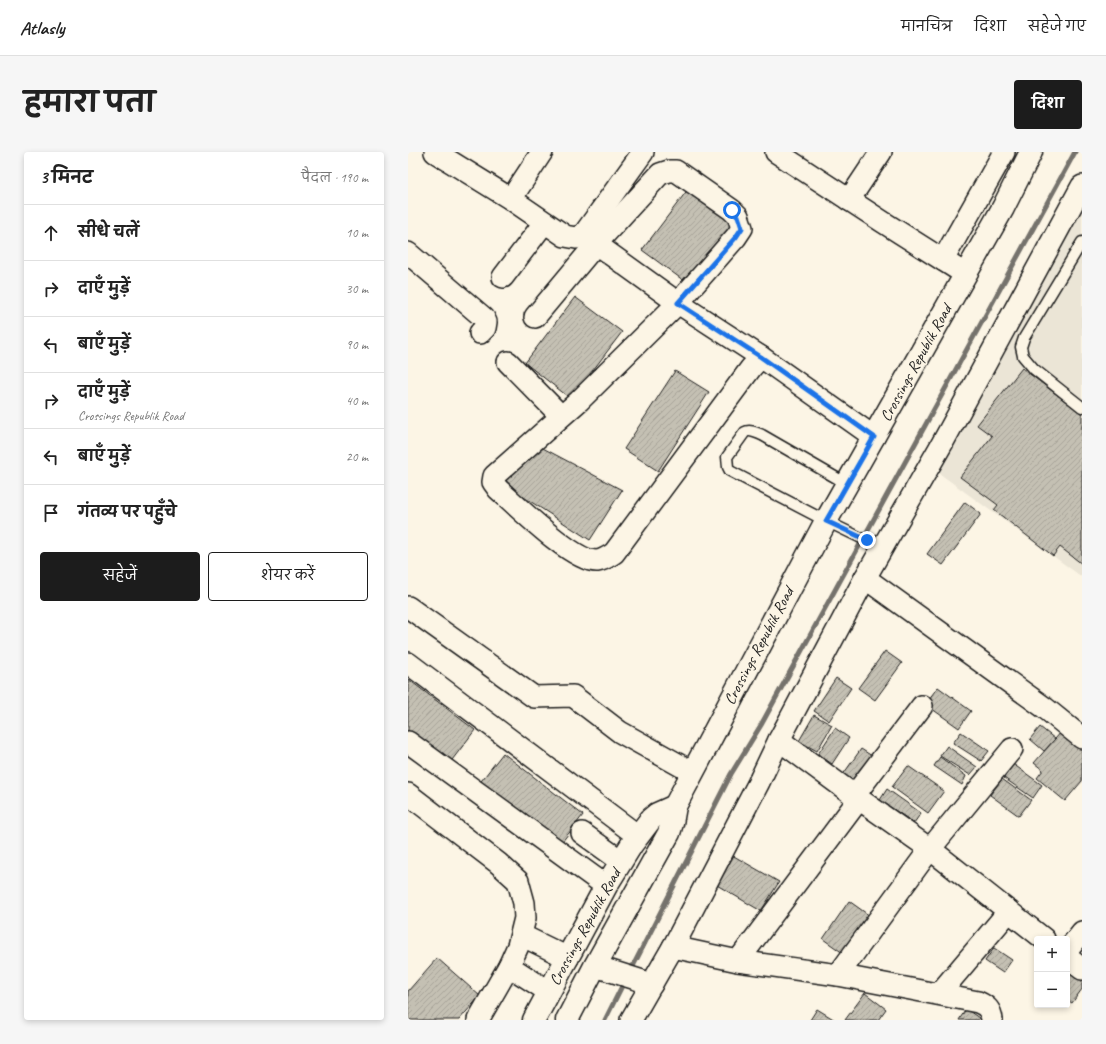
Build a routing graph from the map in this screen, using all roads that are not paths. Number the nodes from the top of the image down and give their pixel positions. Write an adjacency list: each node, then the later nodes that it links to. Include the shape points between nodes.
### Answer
1 (542, 152): 9 (street)
2 (643, 152): 11 (street, via 584,234 576,238 565,236)
3 (881, 152): 10 (street)
4 (1004, 152): 15 (street)
5 (1031, 152): 16 (street, Crossings Republik Road, via 1003,208)
6 (448, 155): 9 (street)
7 (787, 155): 10 (street)
8 (1082, 186): 28 (street, via 944,442)
9 (511, 199): 11 (street)
10 (849, 200): 15 (street)
11 (544, 223): 17 (street)
12 (596, 244): 18 (street); 18 (street, via 660,174 668,171 676,171 732,210 738,216 742,228); 19 (street)
13 (1080, 248): 23 (lane, via 1024,338 1021,347 1023,356 1034,369)
14 (408, 253): 20 (street, via 484,318 485,328)
15 (943, 260): 16 (street)
16 (965, 274): 25 (street, Crossings Republik Road)
17 (503, 277)
18 (678, 303): 21 (street); 24 (street)
19 (535, 317)
20 (480, 333)
21 (761, 357): 24 (street, via 614,553 597,561 578,556 543,530 493,482 494,476); 25 (street)
22 (508, 362): 24 (street)
23 (1082, 407)
24 (561, 416)
25 (874, 437): 26 (street, Crossings Republik Road)
26 (847, 484): 27 (street, Crossings Republik Road); 27 (lane, via 752,431 745,432 727,457 730,471)
27 (826, 521): 28 (lane); 37 (street, Crossings Republik Road)
28 (875, 544): 29 (street)
29 (865, 578): 33 (street, via 1046,708); 34 (street)
30 (408, 607): 37 (street, via 534,697 573,696 620,732)
31 (408, 663): 42 (street)
32 (922, 706): 39 (street)
33 (1082, 738)
34 (779, 740): 39 (street); 50 (street)
35 (408, 742): 45 (street)
36 (1012, 748): 43 (street)
37 (692, 772): 40 (street, Crossings Republik Road)
38 (408, 794): 48 (street, via 518,881 525,918)
39 (857, 797): 43 (street); 54 (street)
40 (675, 806): 42 (street, Crossings Republik Road, via 657,814); 56 (street, Crossings Republik Road, via 668,833)
41 (582, 833): 44 (street)
42 (638, 836): 44 (street, Crossings Republik Road)
43 (930, 849): 46 (street); 58 (street)
44 (622, 861): 45 (street, Crossings Republik Road)
45 (606, 886): 52 (street, Crossings Republik Road)
46 (1009, 911): 49 (street); 61 (street)
47 (1082, 932): 51 (street)
48 (521, 935): 52 (street); 55 (street)
49 (1040, 936)
50 (673, 947): 54 (street); 59 (street)
51 (1070, 948)
52 (568, 958): 60 (street, Crossings Republik Road)
53 (1070, 959): 57 (street)
54 (738, 961): 58 (street)
55 (509, 966): 60 (street); 62 (street)
56 (595, 966): 59 (street); 64 (street, Crossings Republik Road)
57 (1082, 968)
58 (838, 975): 61 (street)
59 (645, 982): 65 (street)
60 (550, 992): 63 (street, Crossings Republik Road)
61 (939, 994): 66 (street, via 986,1005)
62 (478, 1020)
63 (534, 1020)
64 (567, 1020)
65 (631, 1020)
66 (992, 1020)

